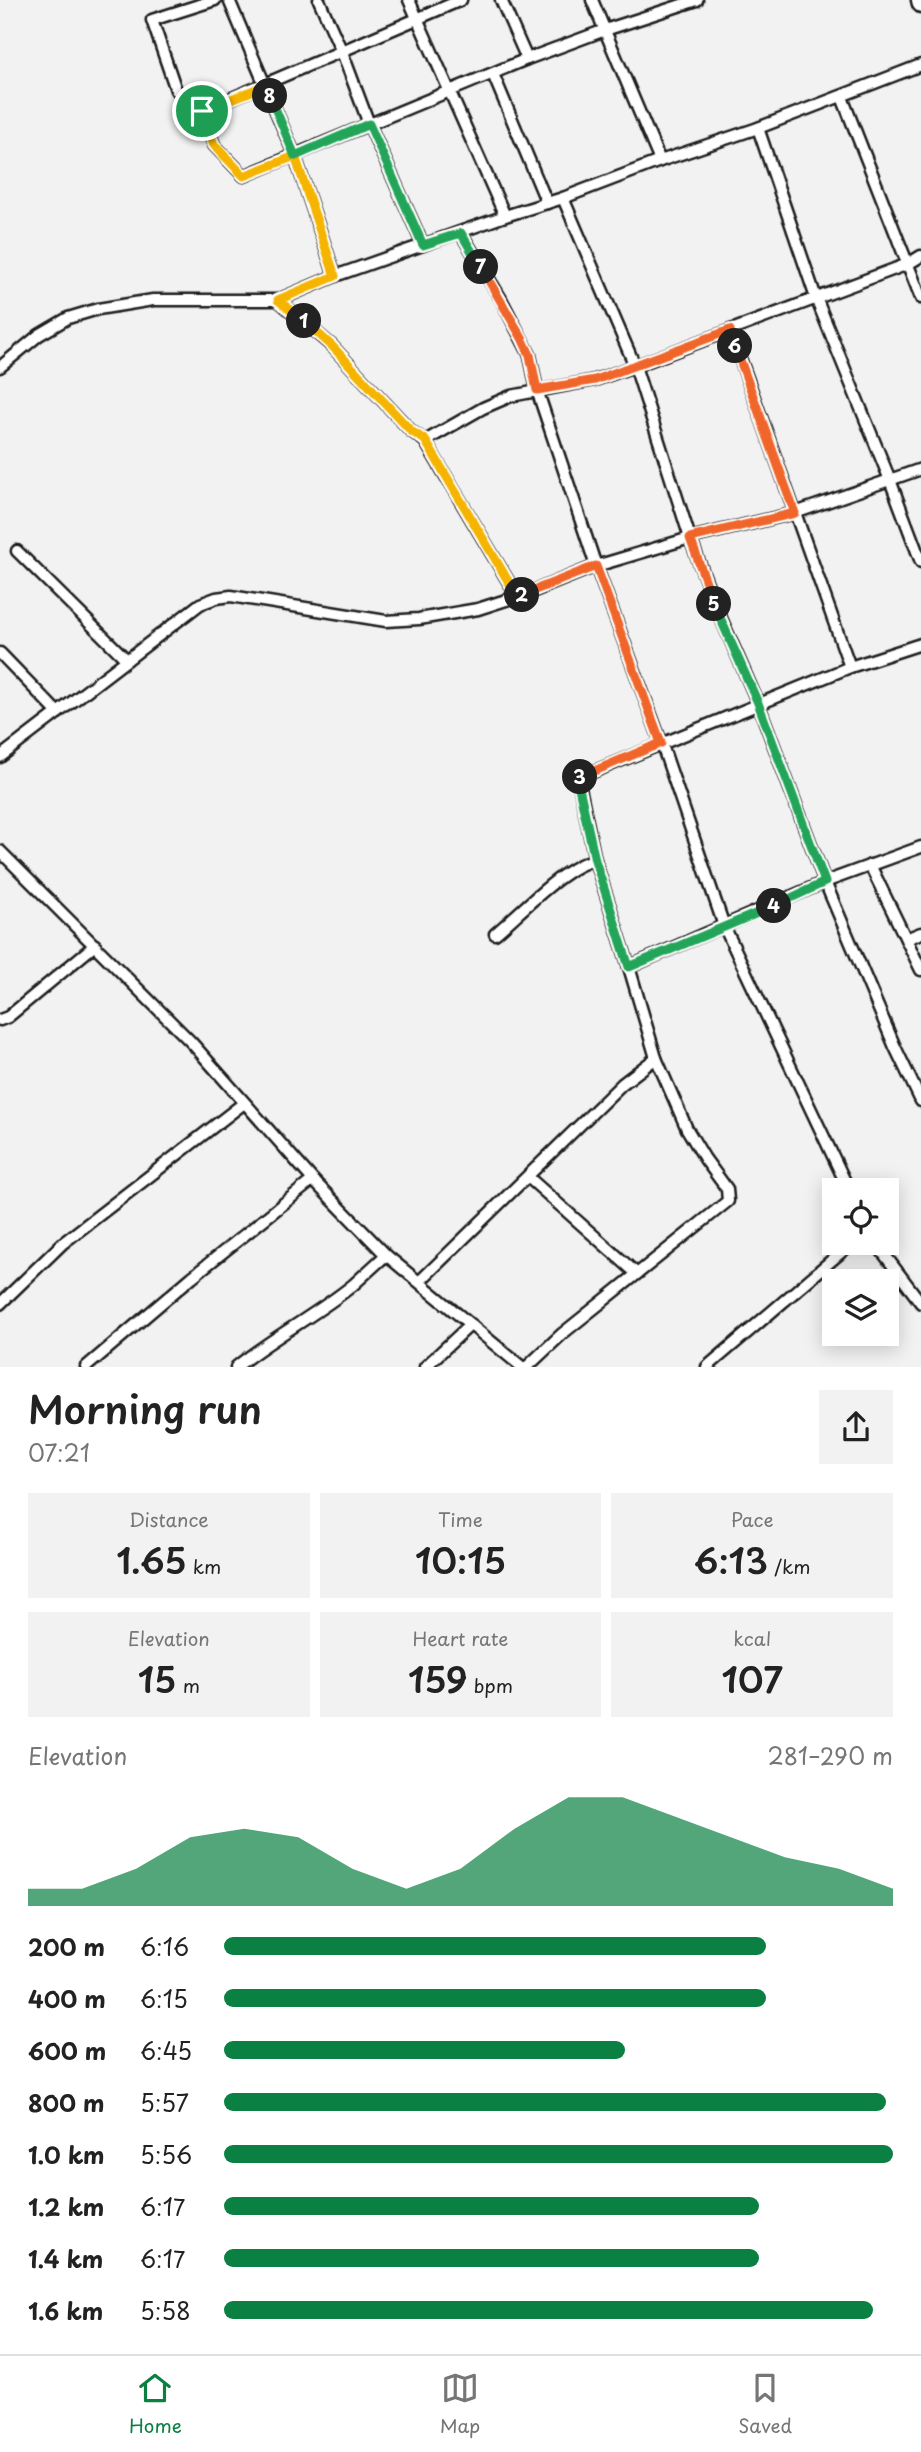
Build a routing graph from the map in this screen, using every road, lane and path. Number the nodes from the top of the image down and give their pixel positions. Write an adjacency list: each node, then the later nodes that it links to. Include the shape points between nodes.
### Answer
1 (215, 0): 18 (street, via 152,20 176,90)
2 (229, 0): 15 (street)
3 (319, 0): 11 (street)
4 (409, 0): 9 (street)
5 (461, 0): 9 (street)
6 (501, 0): 12 (street)
7 (592, 0): 10 (street)
8 (690, 1): 10 (street)
9 (417, 19): 11 (street); 16 (street)
10 (605, 30): 12 (street); 22 (street)
11 (342, 52): 15 (street); 19 (street)
12 (527, 60): 14 (street)
13 (921, 65): 17 (street)
14 (493, 75): 16 (street); 24 (street)
15 (266, 85): 18 (street); 21 (street)
16 (449, 93): 19 (street); 25 (street)
17 (842, 97): 20 (street); 29 (street)
18 (202, 111): 21 (street, via 214,145 244,176)
19 (369, 124): 21 (street); 27 (street)
20 (758, 128): 22 (street); 31 (street)
21 (295, 156): 30 (street)
22 (660, 161): 23 (street)
23 (564, 198): 24 (street); 35 (street)
24 (547, 203): 25 (street)
25 (505, 216): 26 (street)
26 (461, 233): 27 (street); 37 (street, via 522,338)
27 (423, 245): 30 (street)
28 (921, 256): 29 (street)
29 (908, 264): 31 (street); 32 (street)
30 (335, 276): 33 (street)
31 (816, 298): 34 (street); 40 (street)
32 (921, 298)
33 (278, 300): 36 (street, via 153,300 97,309 58,323); 38 (street, via 332,346 411,431)
34 (730, 330): 35 (street); 41 (street)
35 (635, 366): 37 (street, via 595,380); 42 (street)
36 (0, 367)
37 (537, 390): 38 (street, via 483,408); 45 (street)
38 (425, 440): 46 (street)
39 (921, 469): 40 (street)
40 (890, 480): 41 (street); 44 (street)
41 (795, 513): 42 (street); 50 (street)
42 (690, 538): 45 (street); 51 (street)
43 (17, 551): 49 (street)
44 (921, 562)
45 (596, 566): 46 (street); 53 (street)
46 (517, 596): 49 (street, via 478,609 386,621 231,596 216,598 200,604)
47 (921, 643): 50 (street)
48 (0, 653): 52 (street)
49 (127, 660): 52 (street)
50 (850, 667): 51 (street)
51 (758, 703): 53 (street); 59 (street)
52 (58, 713): 54 (street)
53 (661, 743): 57 (street, via 579,778); 60 (street)
54 (0, 757)
55 (921, 847): 58 (street)
56 (0, 851): 64 (street)
57 (595, 860): 62 (street, via 568,872); 65 (street)
58 (870, 865): 59 (street); 63 (street)
59 (825, 882): 60 (street); 69 (street)
60 (724, 926): 65 (street); 72 (street)
61 (921, 933): 63 (street)
62 (495, 934)
63 (906, 939): 66 (street)
64 (94, 945): 67 (street); 70 (street, via 191,1042)
65 (629, 967): 68 (street)
66 (921, 970)
67 (0, 1020)
68 (656, 1058): 71 (street, via 622,1084); 77 (street, via 687,1129 729,1195 725,1206)
69 (921, 1101)
70 (244, 1103): 73 (street); 80 (street, via 64,1243)
71 (528, 1177): 77 (street); 78 (street)
72 (843, 1178)
73 (313, 1180): 74 (street); 82 (street)
74 (386, 1255): 78 (street); 83 (street, via 353,1285)
75 (838, 1255): 87 (street)
76 (885, 1255): 79 (street)
77 (636, 1273): 86 (street)
78 (420, 1281): 81 (street)
79 (921, 1303)
80 (0, 1304)
81 (471, 1324): 84 (street); 85 (street)
82 (86, 1367)
83 (236, 1367)
84 (425, 1367)
85 (522, 1367)
86 (527, 1367)
87 (708, 1367)

